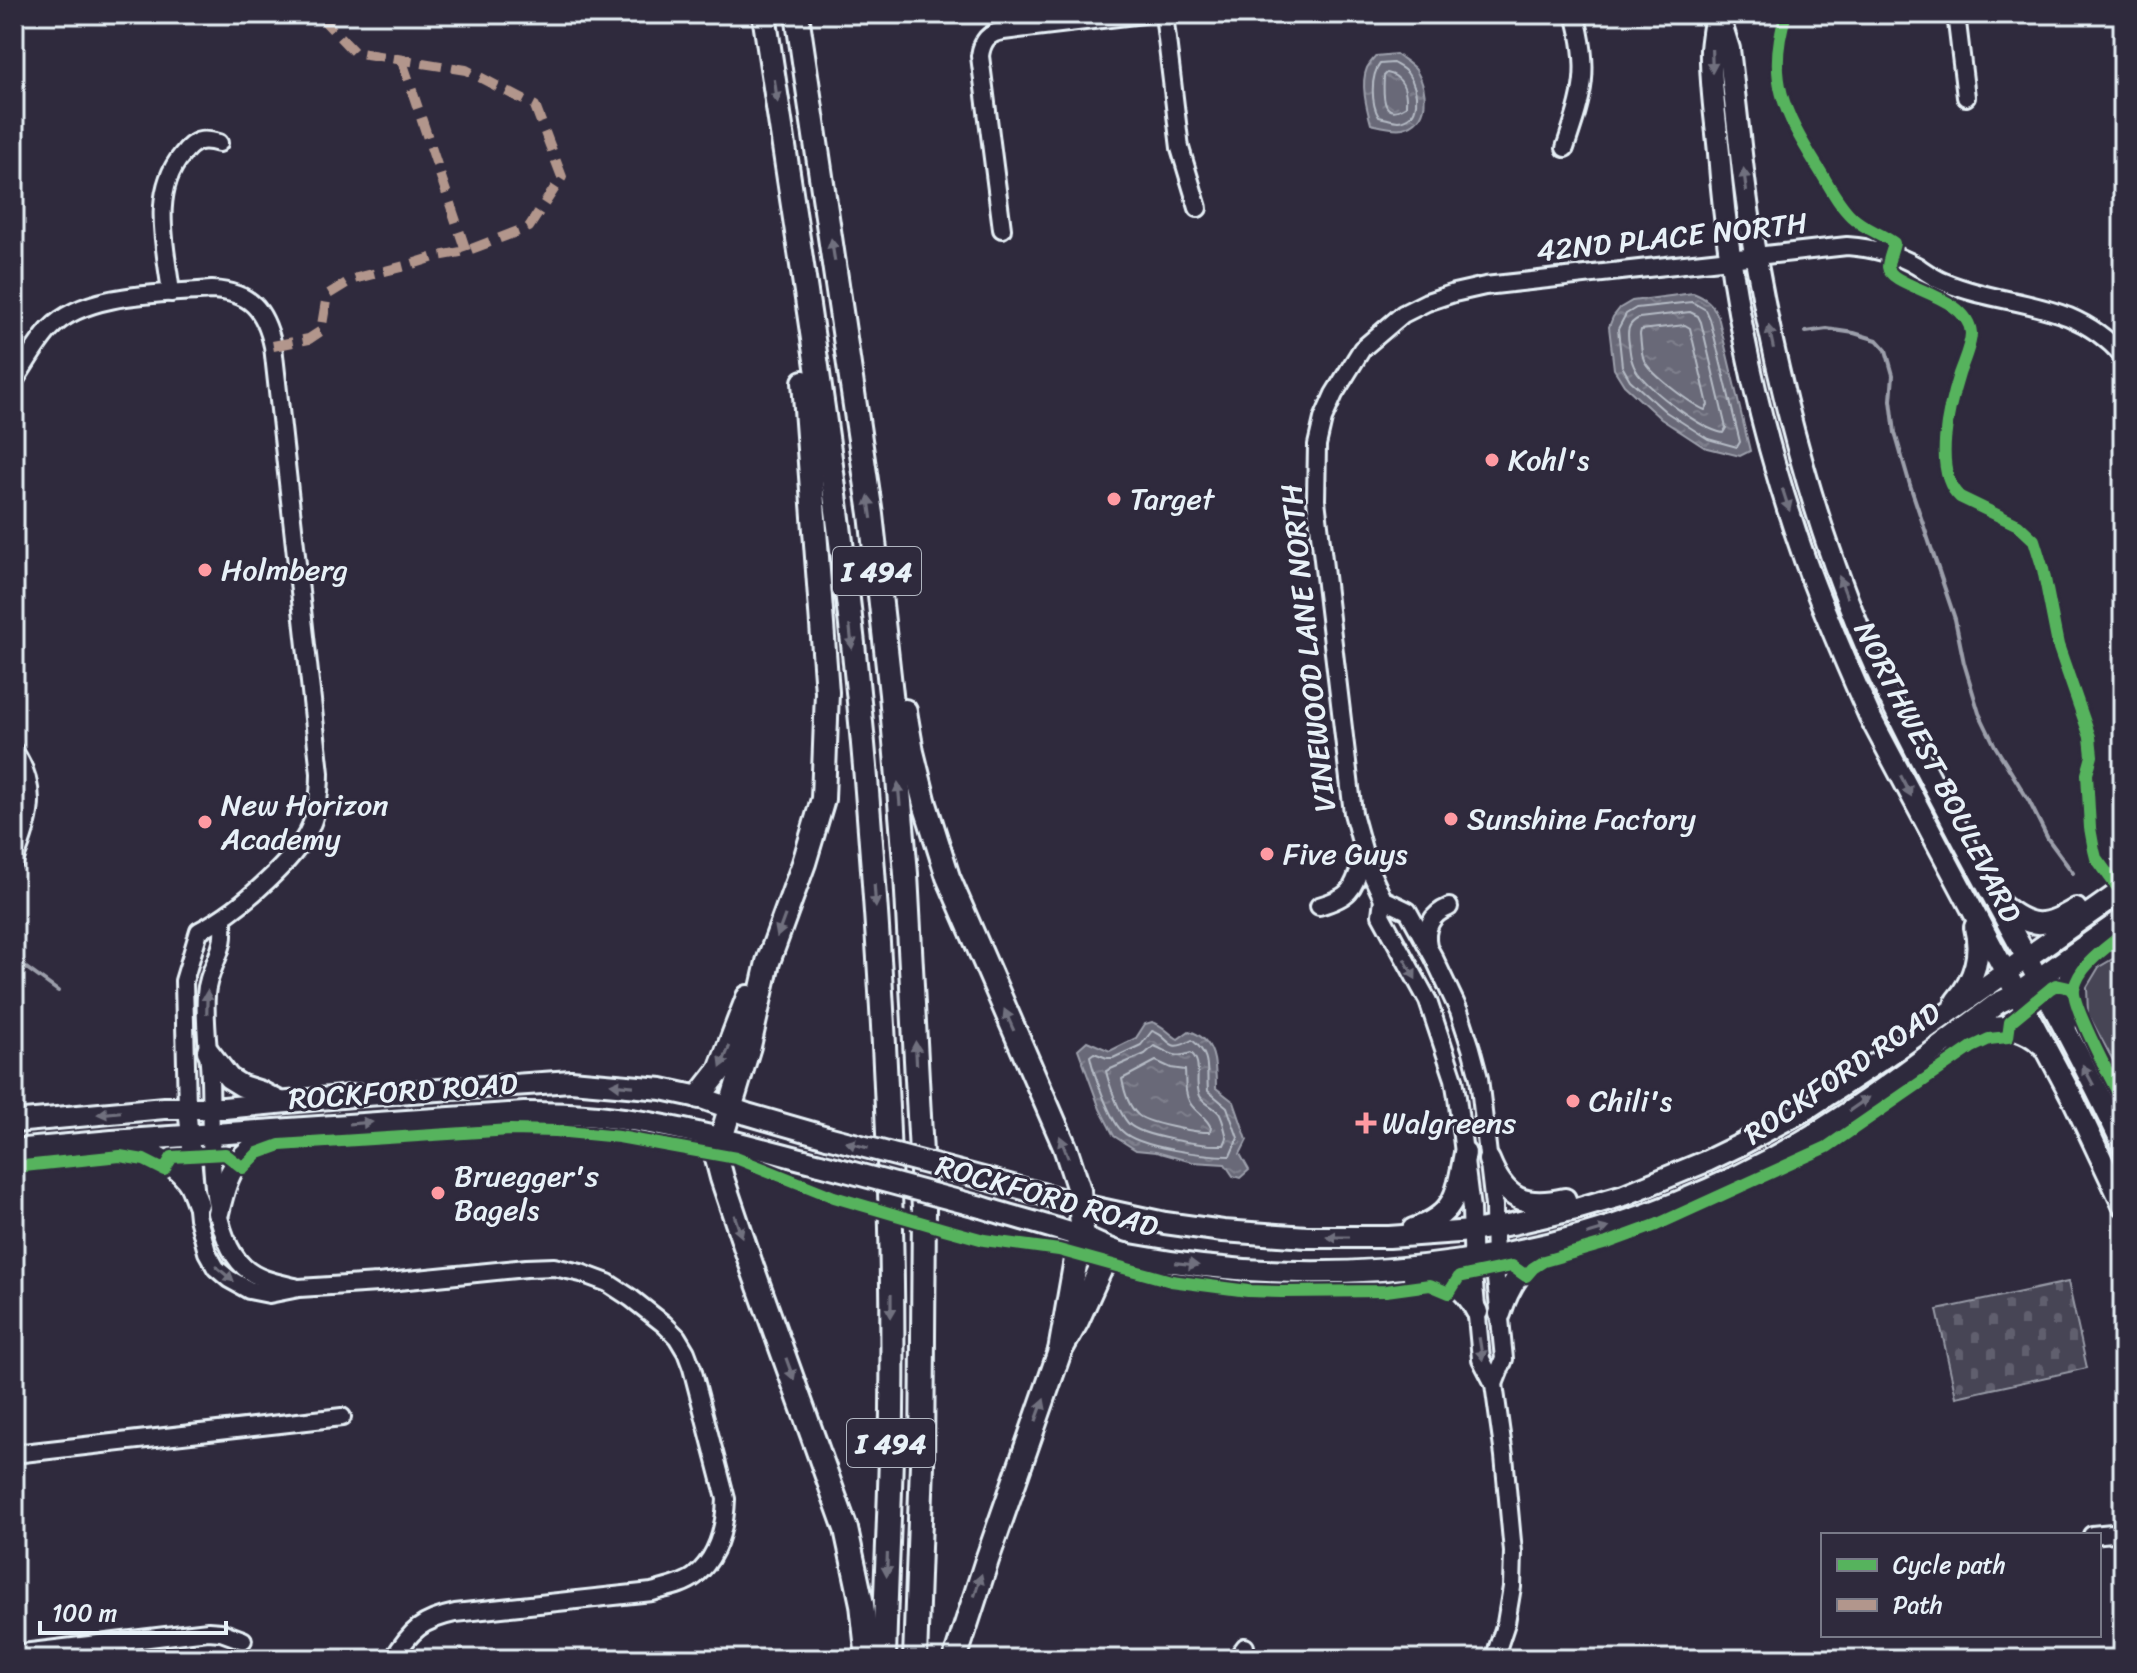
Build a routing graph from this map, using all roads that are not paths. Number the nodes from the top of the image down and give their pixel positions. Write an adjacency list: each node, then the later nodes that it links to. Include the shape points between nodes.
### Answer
1 (764, 14): 16 (highway, I 494, one-way to 16)
2 (797, 14): 20 (highway, I 494, one-way to 2)
3 (1143, 14): 12 (street, via 994,32 985,39 980,56)
4 (1164, 14): 11 (street, via 1180,148)
5 (1575, 14): 10 (street, via 1584,84)
6 (1717, 14): 13 (main road, NORTHWEST BOULEVARD, one-way to 6, via 1729,49); 14 (main road, NORTHWEST BOULEVARD, one-way to 14, via 1711,52)
7 (1956, 14): 8 (street)
8 (1966, 97)
9 (219, 143): 15 (street, via 206,139 189,145 168,178 163,216)
10 (1565, 148)
11 (1198, 208)
12 (1002, 229)
13 (1756, 257): 14 (street, 42ND PLACE NORTH); 18 (street, 42ND PLACE NORTH, via 1847,246 1893,253 1945,283 2072,317); 27 (main road, NORTHWEST BOULEVARD, one-way to 13, via 1900,720 1839,578 1803,470)
14 (1730, 259): 17 (street, 42ND PLACE NORTH, via 1454,293 1403,314); 28 (main road, NORTHWEST BOULEVARD, one-way to 28, via 1765,425 1805,559 1870,717)
15 (171, 293): 19 (street, via 88,304 68,313 52,326); 31 (street, via 228,290 243,296 266,319 271,334 320,773 312,823 293,857)
16 (808, 310): 36 (highway, one-way to 36, via 801,341 823,624 826,760 815,829); 87 (highway, I 494, one-way to 87, via 848,605 884,1032 892,1409)
17 (1362, 349): 22 (street, VINEWOOD LANE NORTH, via 1323,419 1315,472 1353,813)
18 (2123, 356)
19 (14, 381)
20 (877, 564): 62 (highway, one-way to 20, via 1065,1147 948,877 930,823); 88 (highway, I 494, one-way to 20, via 924,1209 906,874)
21 (14, 751): 23 (street, via 31,795 30,815)
22 (1364, 856): 26 (street, VINEWOOD LANE NORTH); 29 (street, via 1348,893)
23 (14, 861)
24 (2123, 879): 27 (main road, via 2045,924 2019,919)
25 (2123, 890): 35 (main road, ROCKFORD ROAD)
26 (1383, 899): 34 (street, VINEWOOD LANE NORTH, via 1408,911); 58 (street, VINEWOOD LANE NORTH, one-way to 58, via 1381,915 1428,1001 1454,1079)
27 (1995, 900): 35 (main road, NORTHWEST BOULEVARD)
28 (1969, 904): 37 (main road, NORTHWEST BOULEVARD); 40 (main road, via 1978,960 1963,993)
29 (1319, 906)
30 (1449, 907): 34 (street, via 1430,922)
31 (223, 918): 42 (street, one-way to 31, via 206,994 223,942); 47 (street, via 199,931 184,981)
32 (2123, 919): 33 (main road, ROCKFORD ROAD)
33 (2101, 935): 38 (main road, ROCKFORD ROAD); 41 (main road, via 2068,982)
34 (1429, 948): 59 (street, VINEWOOD LANE NORTH, via 1471,1048)
35 (2026, 958): 37 (main road, ROCKFORD ROAD); 38 (main road, NORTHWEST BOULEVARD)
36 (768, 962): 45 (highway, one-way to 45, via 751,988 720,1070); 49 (highway)
37 (2006, 972): 39 (main road, NORTHWEST BOULEVARD); 40 (main road, ROCKFORD ROAD)
38 (2037, 980): 39 (main road, ROCKFORD ROAD); 41 (main road, NORTHWEST BOULEVARD)
39 (2017, 994): 43 (main road, NORTHWEST BOULEVARD); 44 (main road, ROCKFORD ROAD)
40 (1939, 1019): 60 (main road, ROCKFORD ROAD, via 1781,1123 1721,1155)
41 (2068, 1037): 56 (main road, NORTHWEST BOULEVARD, one-way to 41)
42 (208, 1051): 46 (main road, via 229,1078); 48 (street)
43 (2048, 1051): 44 (main road, via 2023,1031 1994,1028 1909,1080); 63 (main road, NORTHWEST BOULEVARD)
44 (1889, 1083): 69 (main road, ROCKFORD ROAD, one-way to 44, via 1672,1205 1744,1173 1829,1125)
45 (699, 1097): 46 (main road, ROCKFORD ROAD, one-way to 46, via 571,1081); 49 (main road, ROCKFORD ROAD)
46 (280, 1102): 48 (main road, ROCKFORD ROAD)
47 (187, 1107): 48 (main road, ROCKFORD ROAD); 50 (main road, ROCKFORD ROAD, one-way to 50); 53 (street)
48 (209, 1108): 52 (street)
49 (729, 1108): 54 (highway); 62 (main road, ROCKFORD ROAD, one-way to 49, bridge)
50 (14, 1122)
51 (284, 1128): 52 (main road, ROCKFORD ROAD); 54 (main road, ROCKFORD ROAD, one-way to 54, via 559,1113 654,1124); 64 (main road, via 251,1147 236,1163)
52 (211, 1134): 53 (main road, ROCKFORD ROAD); 64 (street)
53 (190, 1135): 55 (main road, ROCKFORD ROAD); 61 (street)
54 (720, 1139): 67 (main road, ROCKFORD ROAD, bridge); 86 (highway, one-way to 86, via 716,1155 722,1178 846,1529)
55 (112, 1141): 57 (main road, ROCKFORD ROAD); 61 (main road, via 146,1150 168,1163 188,1180)
56 (2123, 1145)
57 (14, 1150)
58 (1465, 1153): 66 (street, VINEWOOD LANE NORTH); 68 (main road, via 1456,1196 1447,1210 1418,1227)
59 (1489, 1160): 60 (main road, via 1504,1188 1526,1202 1543,1204 1601,1192); 65 (street, VINEWOOD LANE NORTH)
60 (1624, 1195): 65 (main road, ROCKFORD ROAD)
61 (198, 1204): 74 (street, one-way to 74, via 207,1252 229,1279 269,1294)
62 (1082, 1205): 67 (highway); 68 (main road, ROCKFORD ROAD, one-way to 62, via 1223,1231)
63 (2123, 1205)
64 (218, 1213): 74 (street, via 224,1236 244,1267 272,1282)
65 (1494, 1228): 66 (main road, ROCKFORD ROAD); 71 (street, VINEWOOD LANE NORTH)
66 (1472, 1231): 68 (main road, ROCKFORD ROAD); 72 (street, VINEWOOD LANE NORTH)
67 (1082, 1237): 70 (main road, ROCKFORD ROAD); 77 (highway)
68 (1370, 1237)
69 (1556, 1243): 71 (main road, ROCKFORD ROAD); 76 (main road, via 1516,1277)
70 (1125, 1255): 73 (main road, ROCKFORD ROAD, one-way to 73); 77 (highway, via 1100,1270)
71 (1495, 1256): 72 (main road, ROCKFORD ROAD); 76 (street, VINEWOOD LANE NORTH)
72 (1472, 1260): 73 (main road, ROCKFORD ROAD, via 1361,1271); 75 (street, VINEWOOD LANE NORTH)
73 (1249, 1270): 75 (main road, via 1269,1281 1298,1283 1441,1278 1466,1294)
74 (299, 1288): 85 (street, via 540,1267 608,1283 664,1324 686,1352 726,1499 720,1542 695,1576 652,1592 440,1616 417,1627)
75 (1477, 1312): 78 (street, VINEWOOD LANE NORTH, one-way to 78, via 1481,1359)
76 (1500, 1314): 78 (street, VINEWOOD LANE NORTH, via 1504,1359)
77 (1060, 1351): 89 (highway, one-way to 77)
78 (1494, 1384): 90 (street, VINEWOOD LANE NORTH, via 1513,1552 1506,1623)
79 (342, 1417): 80 (street)
80 (14, 1454)
81 (2123, 1532): 82 (street)
82 (2101, 1534)
83 (243, 1640): 84 (street, via 208,1631)
84 (14, 1654)
85 (393, 1659)
86 (868, 1659)
87 (884, 1659)
88 (915, 1659)
89 (955, 1659)
90 (1494, 1659)

